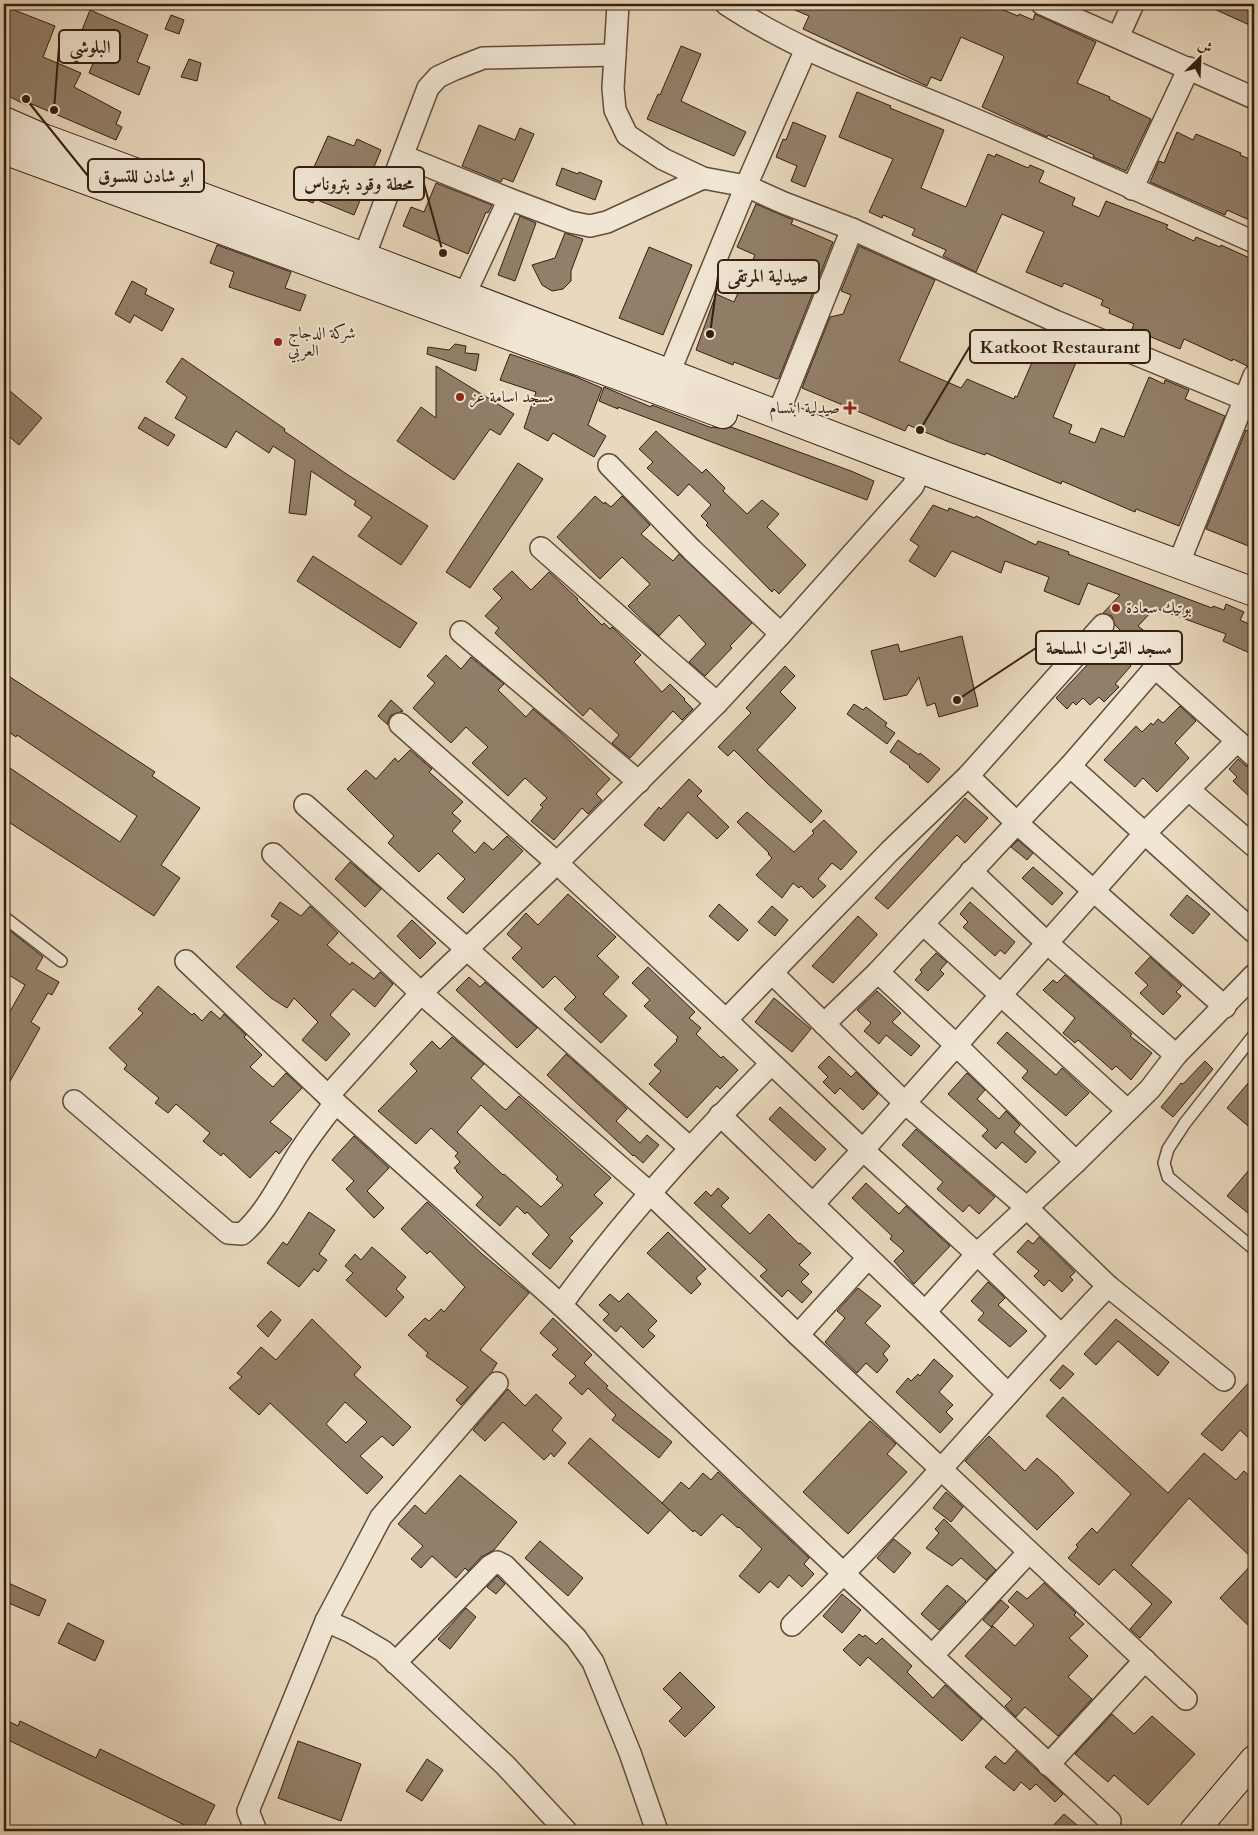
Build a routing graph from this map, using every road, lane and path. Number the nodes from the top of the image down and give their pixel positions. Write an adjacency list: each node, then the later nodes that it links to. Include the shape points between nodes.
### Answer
1 (618, 4): 7 (street)
2 (726, 4): 6 (street)
3 (1042, 4): 5 (street)
4 (1133, 4): 5 (street)
5 (1118, 37): 8 (street)
6 (806, 49): 14 (street); 15 (street, via 1029,142)
7 (615, 55): 12 (street, via 483,58 455,68 438,77 428,88); 13 (street, via 615,110 627,135 663,159)
8 (1189, 68): 9 (street); 15 (street)
9 (1253, 95)
10 (4, 121): 16 (main road)
11 (4, 150): 16 (main road)
12 (403, 156): 17 (street); 20 (street)
13 (704, 178): 14 (street); 17 (street, via 607,222 590,226)
14 (746, 186): 18 (street); 23 (street)
15 (1132, 189): 19 (street)
16 (148, 190): 20 (main road); 21 (main road)
17 (509, 200): 22 (street)
18 (852, 229): 25 (street, via 1055,321); 26 (street)
19 (1254, 242)
20 (364, 258): 21 (main road)
21 (420, 291): 22 (main road); 28 (main road)
22 (464, 296): 23 (main road)
23 (669, 373): 26 (main road)
24 (1254, 376): 25 (street)
25 (1249, 401): 30 (street)
26 (778, 414): 28 (main road)
27 (609, 465): 35 (street)
28 (916, 478): 30 (main road); 32 (main road); 35 (street)
29 (541, 548): 36 (street)
30 (1178, 565): 31 (main road)
31 (1254, 592)
32 (1254, 609)
33 (1102, 625): 41 (street)
34 (461, 632): 42 (street)
35 (781, 634): 36 (street)
36 (717, 704): 42 (street)
37 (400, 724): 49 (street)
38 (1237, 741): 39 (street); 40 (street, via 1159,670 1153,670); 43 (street)
39 (1254, 756)
40 (1070, 766): 45 (street); 46 (street)
41 (968, 776): 45 (street); 59 (street)
42 (639, 782): 49 (street)
43 (1189, 790): 46 (street); 47 (street)
44 (305, 805): 56 (street)
45 (1017, 823): 50 (street); 51 (street)
46 (1145, 833): 51 (street); 54 (street)
47 (1254, 846)
48 (273, 854): 62 (street)
49 (557, 863): 56 (street); 65 (street)
50 (972, 871): 53 (street); 55 (street)
51 (1094, 891): 55 (street); 64 (street)
52 (4, 917): 57 (lane)
53 (923, 924): 60 (street); 63 (street)
54 (1254, 932)
55 (1048, 943): 63 (street); 69 (street)
56 (467, 948): 62 (street); 76 (street)
57 (61, 960)
58 (186, 961): 71 (street)
59 (772, 972): 65 (street); 66 (street)
60 (878, 972): 66 (street); 68 (street)
61 (1254, 975): 64 (street)
62 (420, 993): 71 (street); 79 (street)
63 (1001, 995): 68 (street); 74 (street)
64 (1224, 1008): 69 (street)
65 (726, 1020): 70 (street)
66 (824, 1024): 73 (street)
67 (1254, 1036): 82 (lane, via 1185,1123 1168,1149 1164,1163 1168,1177)
68 (956, 1045): 73 (street); 78 (street)
69 (1176, 1055): 74 (street, via 1150,1089)
70 (771, 1064): 75 (street); 77 (street)
71 (332, 1099): 72 (street, via 281,1184 242,1234 228,1233); 86 (street)
72 (74, 1101)
73 (905, 1103): 77 (street); 81 (street)
74 (1127, 1110): 78 (street)
75 (720, 1115): 76 (street); 80 (street)
76 (690, 1148): 79 (street)
77 (863, 1150): 80 (street); 83 (street)
78 (1076, 1162): 81 (street)
79 (651, 1194): 86 (street, via 593,1260); 88 (street)
80 (813, 1204): 84 (street)
81 (1027, 1208): 83 (street); 85 (street)
82 (1254, 1249)
83 (977, 1254): 87 (street); 89 (street)
84 (868, 1258): 87 (street); 88 (street)
85 (1108, 1286): 89 (street); 90 (street)
86 (561, 1305): 95 (street)
87 (925, 1312): 92 (street)
88 (798, 1335): 93 (street)
89 (1061, 1335): 92 (street)
90 (1224, 1380)
91 (497, 1384): 96 (street, via 382,1517)
92 (1008, 1394): 93 (street)
93 (941, 1469): 94 (street); 95 (street)
94 (1029, 1552): 98 (street); 99 (street)
95 (844, 1574): 97 (street); 98 (street)
96 (326, 1621): 100 (street, via 383,1651); 106 (street, via 248,1812)
97 (792, 1625)
98 (932, 1656): 103 (street)
99 (1145, 1660): 101 (street); 103 (street)
100 (395, 1663): 107 (street, via 505,1765); 108 (street, via 490,1566 497,1562 505,1566 576,1638 593,1662)
101 (1186, 1699)
102 (1254, 1760): 109 (main road)
103 (1048, 1765): 105 (street)
104 (1254, 1789): 110 (main road)
105 (1110, 1821)
106 (256, 1831)
107 (566, 1831)
108 (657, 1831)
109 (1194, 1831)
110 (1219, 1831)

